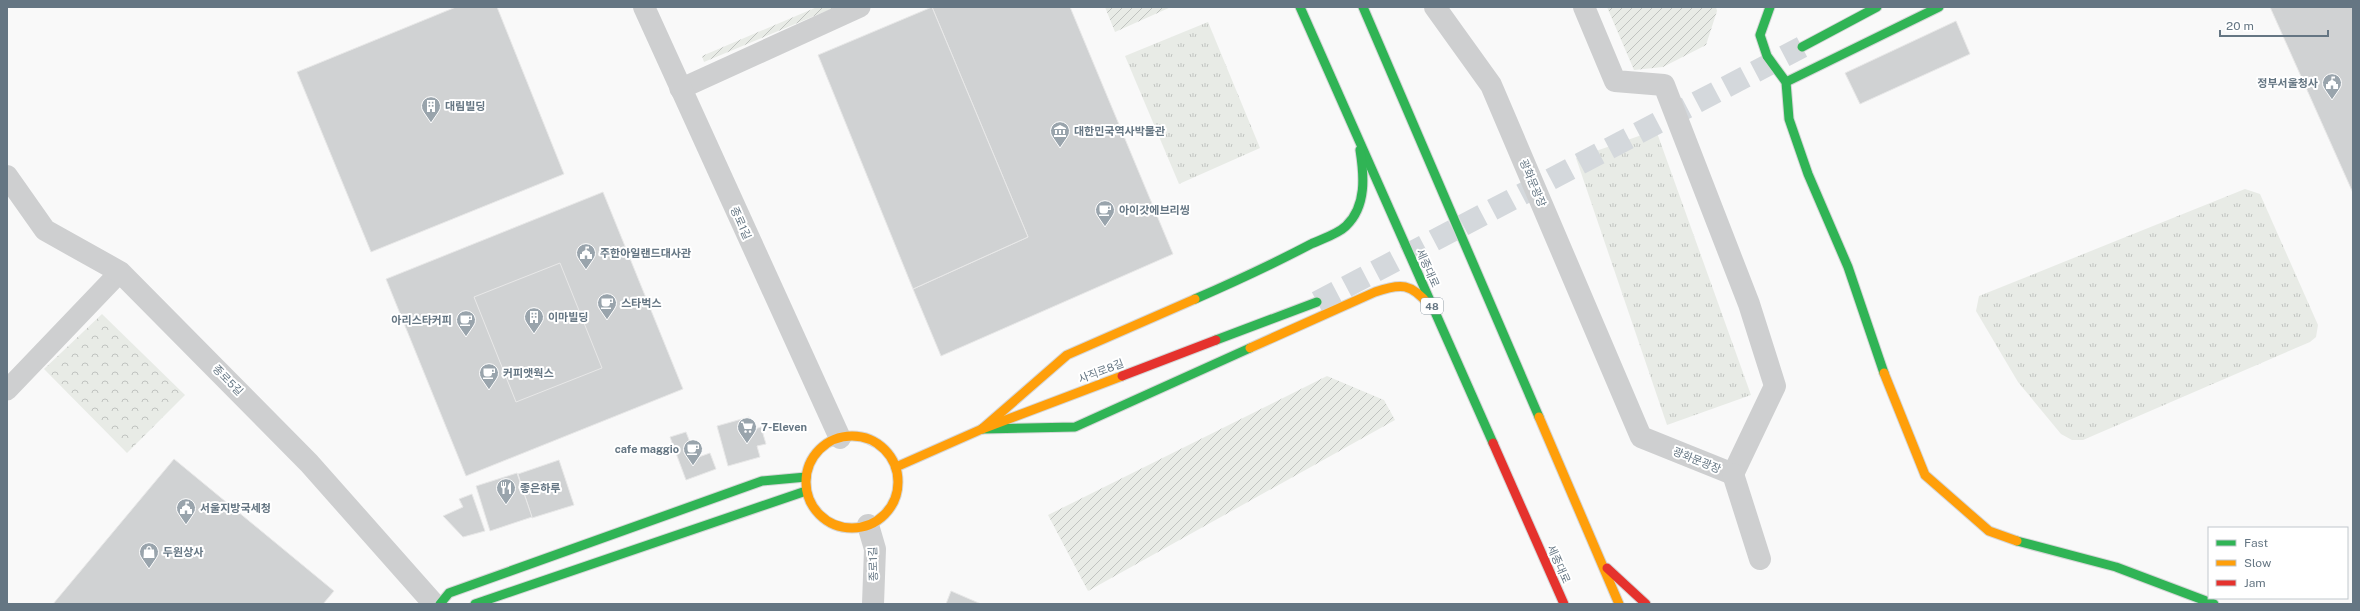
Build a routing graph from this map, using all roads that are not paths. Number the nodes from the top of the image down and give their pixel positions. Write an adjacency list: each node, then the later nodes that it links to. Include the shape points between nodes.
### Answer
1 (644, 7): 12 (street, 종로1길)
2 (860, 7): 12 (lane)
3 (1300, 7): 13 (street, 세종대로 / 48)
4 (1363, 7): 27 (street)
5 (1435, 7): 22 (street, 광화문광장, via 1491,85 1641,437)
6 (1584, 7): 22 (street, 광화문광장, via 1616,81 1664,85 1751,311 1775,386)
7 (1770, 7): 11 (street, via 1760,35 1767,56)
8 (1877, 7): 10 (street)
9 (1939, 7): 11 (street)
10 (1802, 47)
11 (1786, 82): 35 (street, via 1789,119 1808,174 1848,266 1875,352 1924,475 1989,531 2029,545 2116,567)
12 (680, 88): 20 (street, 종로1길)
13 (1356, 135): 17 (street, 세종대로 / 48); 19 (street, via 1365,176 1361,201 1355,215 1346,226 1253,274 1067,355)
14 (7, 176): 15 (street, 종로5길, via 45,230)
15 (120, 272): 18 (lane); 28 (street, 종로5길, via 309,463)
16 (1317, 302): 19 (street, 사직로8길)
17 (1435, 313): 19 (street, via 1422,295 1410,286 1396,285 1375,292 1075,427); 32 (street, 세종대로 / 48)
18 (7, 390)
19 (982, 429): 21 (street, 사직로8길)
20 (840, 438): 21 (street, via 853,436 879,445); 23 (street, via 827,443 817,452 809,464)
21 (896, 467): 25 (street, via 898,481 893,502 880,518)
22 (1733, 474): 26 (street)
23 (806, 477): 24 (street); 29 (street, via 762,481 449,593)
24 (806, 491): 25 (street, via 818,515 829,523 842,528); 30 (street)
25 (868, 526): 31 (street, 종로1길, via 875,549)
26 (1760, 559)
27 (1600, 561): 33 (street); 34 (street)
28 (434, 604)
29 (440, 604)
30 (475, 604)
31 (874, 604)
32 (1564, 604)
33 (1619, 604)
34 (1646, 604)
35 (2214, 604)

